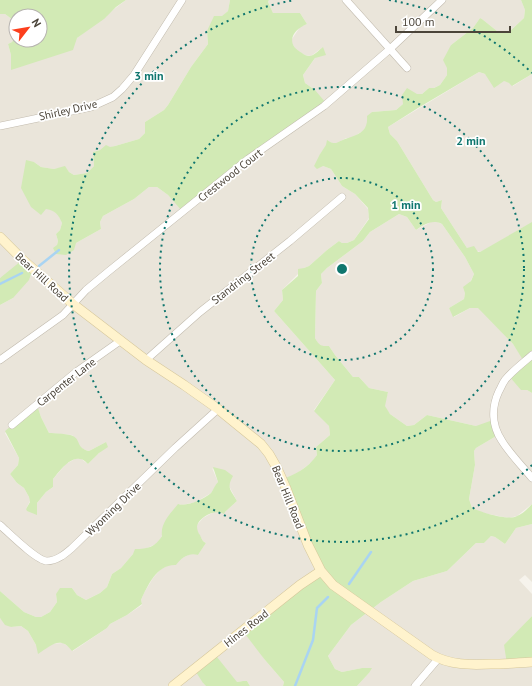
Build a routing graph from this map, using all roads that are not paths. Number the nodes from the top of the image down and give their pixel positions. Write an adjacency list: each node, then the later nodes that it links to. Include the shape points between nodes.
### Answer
1 (182, 0): 6 (street, Shirley Drive, via 134,75 113,97 91,107)
2 (346, 0): 4 (street)
3 (442, 0): 4 (street, Crestwood Court)
4 (390, 49): 5 (street); 9 (street, Crestwood Court, via 324,106 248,159 86,290)
5 (407, 68)
6 (0, 126)
7 (342, 197): 13 (street, Standring Street, via 200,312)
8 (0, 237): 9 (street, Bear Hill Road)
9 (73, 304): 10 (street, Bear Hill Road); 12 (street, Crestwood Court, via 63,315)
10 (120, 341): 13 (street, Bear Hill Road); 15 (street, Carpenter Lane, via 76,372)
11 (532, 355): 16 (street, via 503,382 494,403 493,416 502,440)
12 (0, 360)
13 (146, 360): 14 (street, Bear Hill Road)
14 (218, 409): 17 (street, Wyoming Drive, via 58,559 46,561 38,558); 18 (street, Bear Hill Road, via 261,444 269,454)
15 (12, 426)
16 (532, 478)
17 (0, 525)
18 (321, 571): 19 (street, Bear Hill Road, via 333,586); 21 (street, Hines Road)
19 (438, 659): 20 (street, Bear Hill Road, via 481,665); 22 (street)
20 (532, 662)
21 (173, 686)
22 (415, 686)

